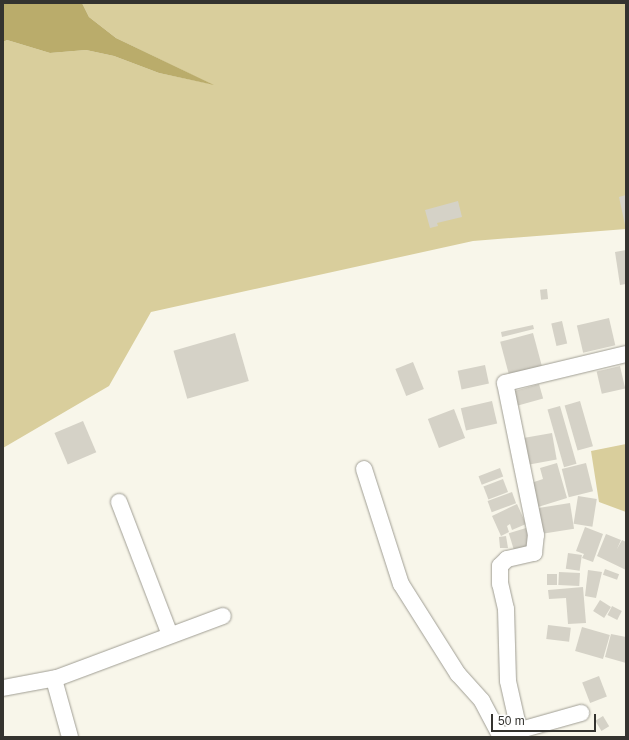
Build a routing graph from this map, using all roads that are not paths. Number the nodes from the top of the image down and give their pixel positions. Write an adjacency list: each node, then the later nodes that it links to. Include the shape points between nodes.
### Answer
1 (626, 354): 9 (street, via 505,383 536,535 534,553 507,559 500,566 500,584 506,609 508,681)
2 (364, 469): 11 (street, via 401,584 458,674 482,701)
3 (119, 502): 5 (street)
4 (223, 616): 5 (street)
5 (170, 635): 6 (street)
6 (57, 678): 7 (street); 10 (street, via 55,683)
7 (3, 688)
8 (582, 713): 9 (street)
9 (519, 730): 12 (street)
10 (70, 737)
11 (501, 737)
12 (504, 737)

